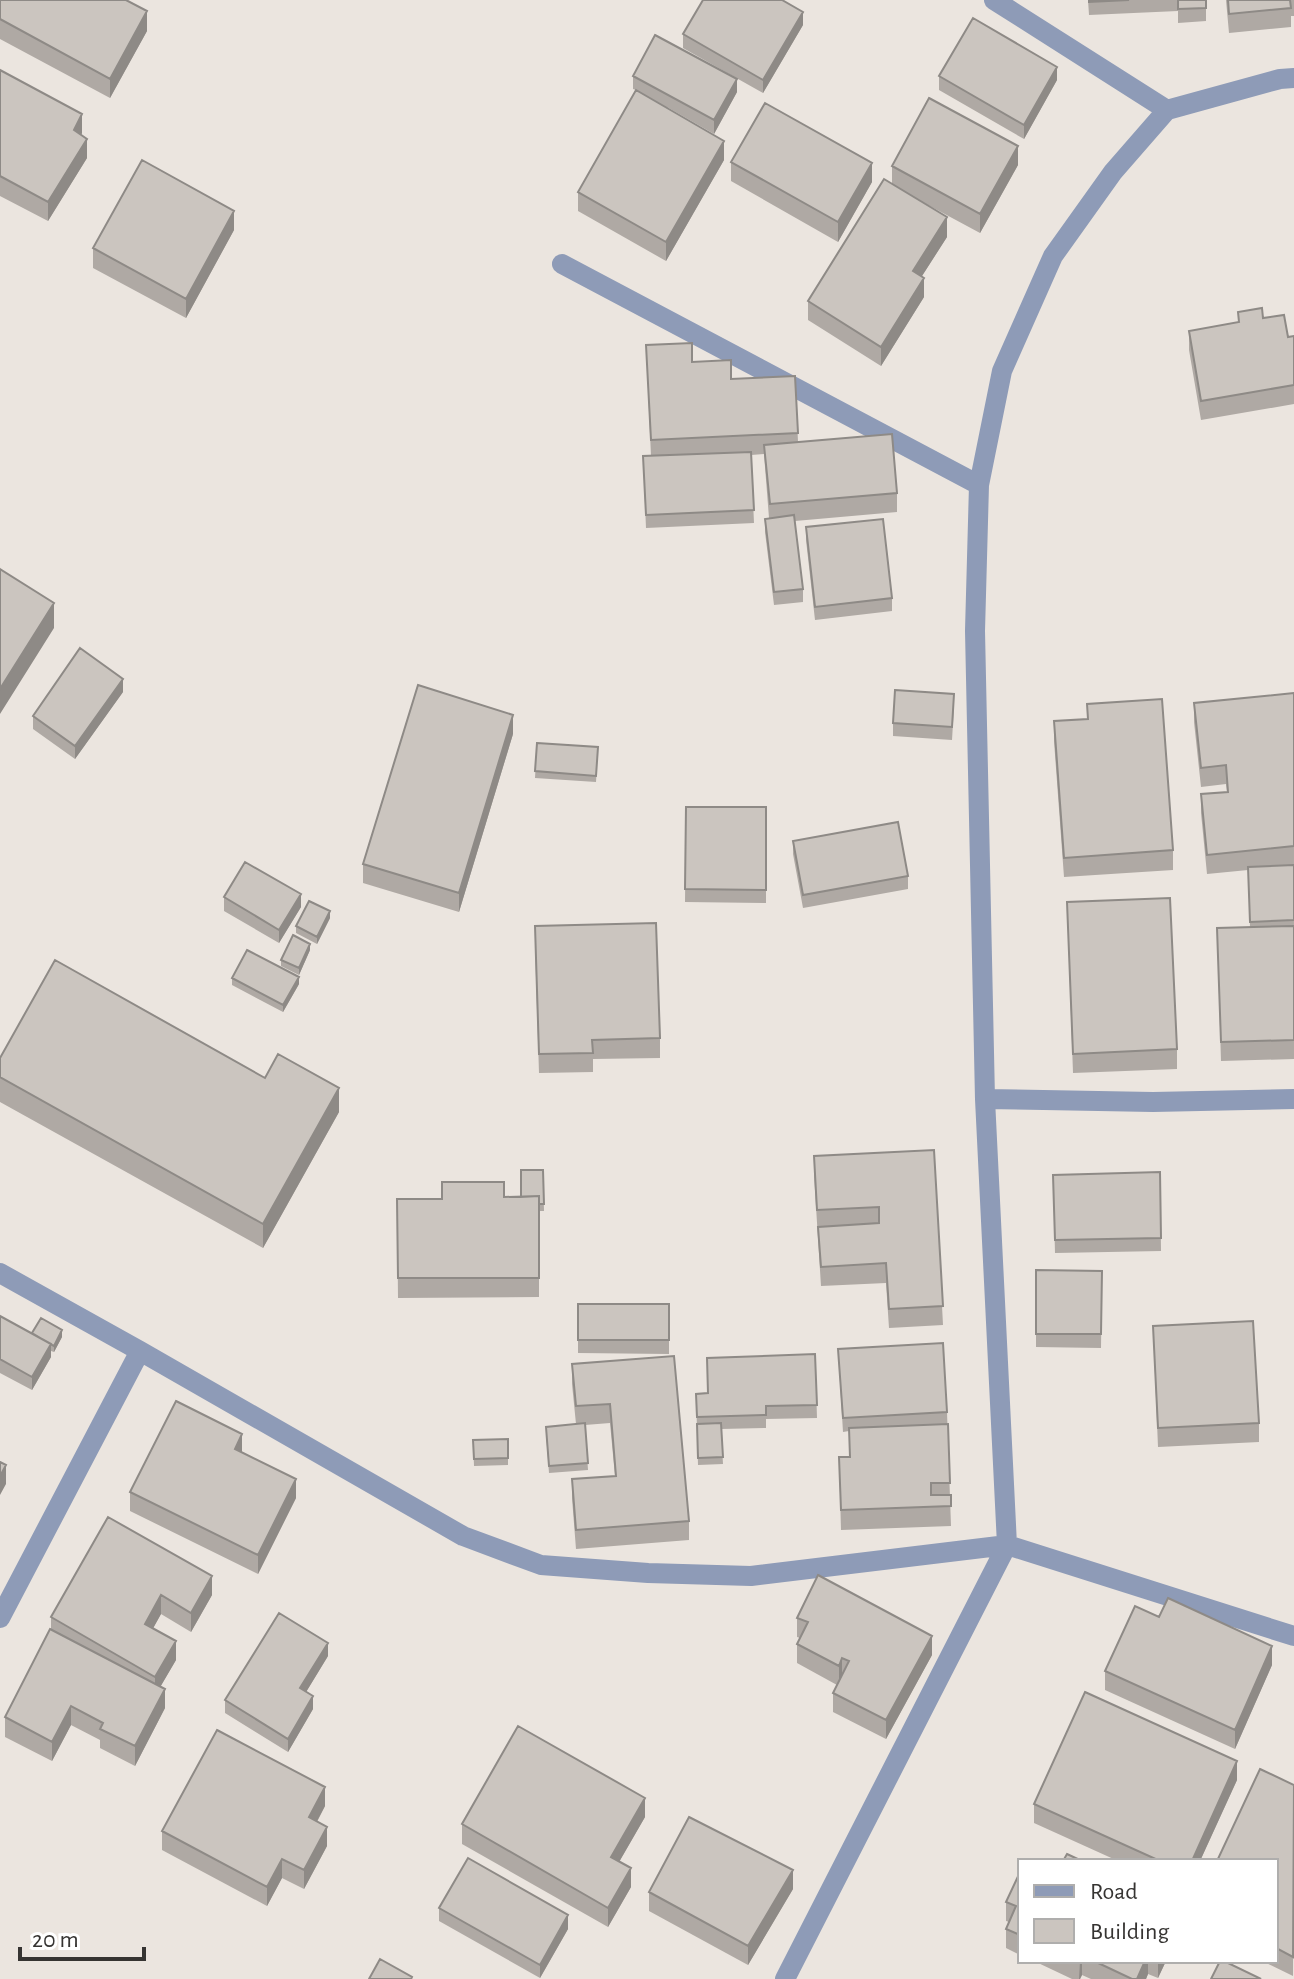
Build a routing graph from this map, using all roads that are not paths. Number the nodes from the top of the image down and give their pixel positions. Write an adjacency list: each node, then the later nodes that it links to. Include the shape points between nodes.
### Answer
1 (994, 0): 3 (street)
2 (1294, 78): 3 (street)
3 (1167, 110): 5 (street, via 1113,172 1053,256 1002,371)
4 (562, 264): 5 (street)
5 (979, 485): 6 (street, via 975,631)
6 (985, 1099): 7 (street); 10 (street)
7 (1294, 1099)
8 (0, 1273): 9 (street)
9 (140, 1351): 10 (street, via 463,1536 541,1565 751,1576); 11 (street)
10 (1007, 1545): 12 (street); 13 (street)
11 (0, 1618)
12 (1294, 1636)
13 (785, 1979)

